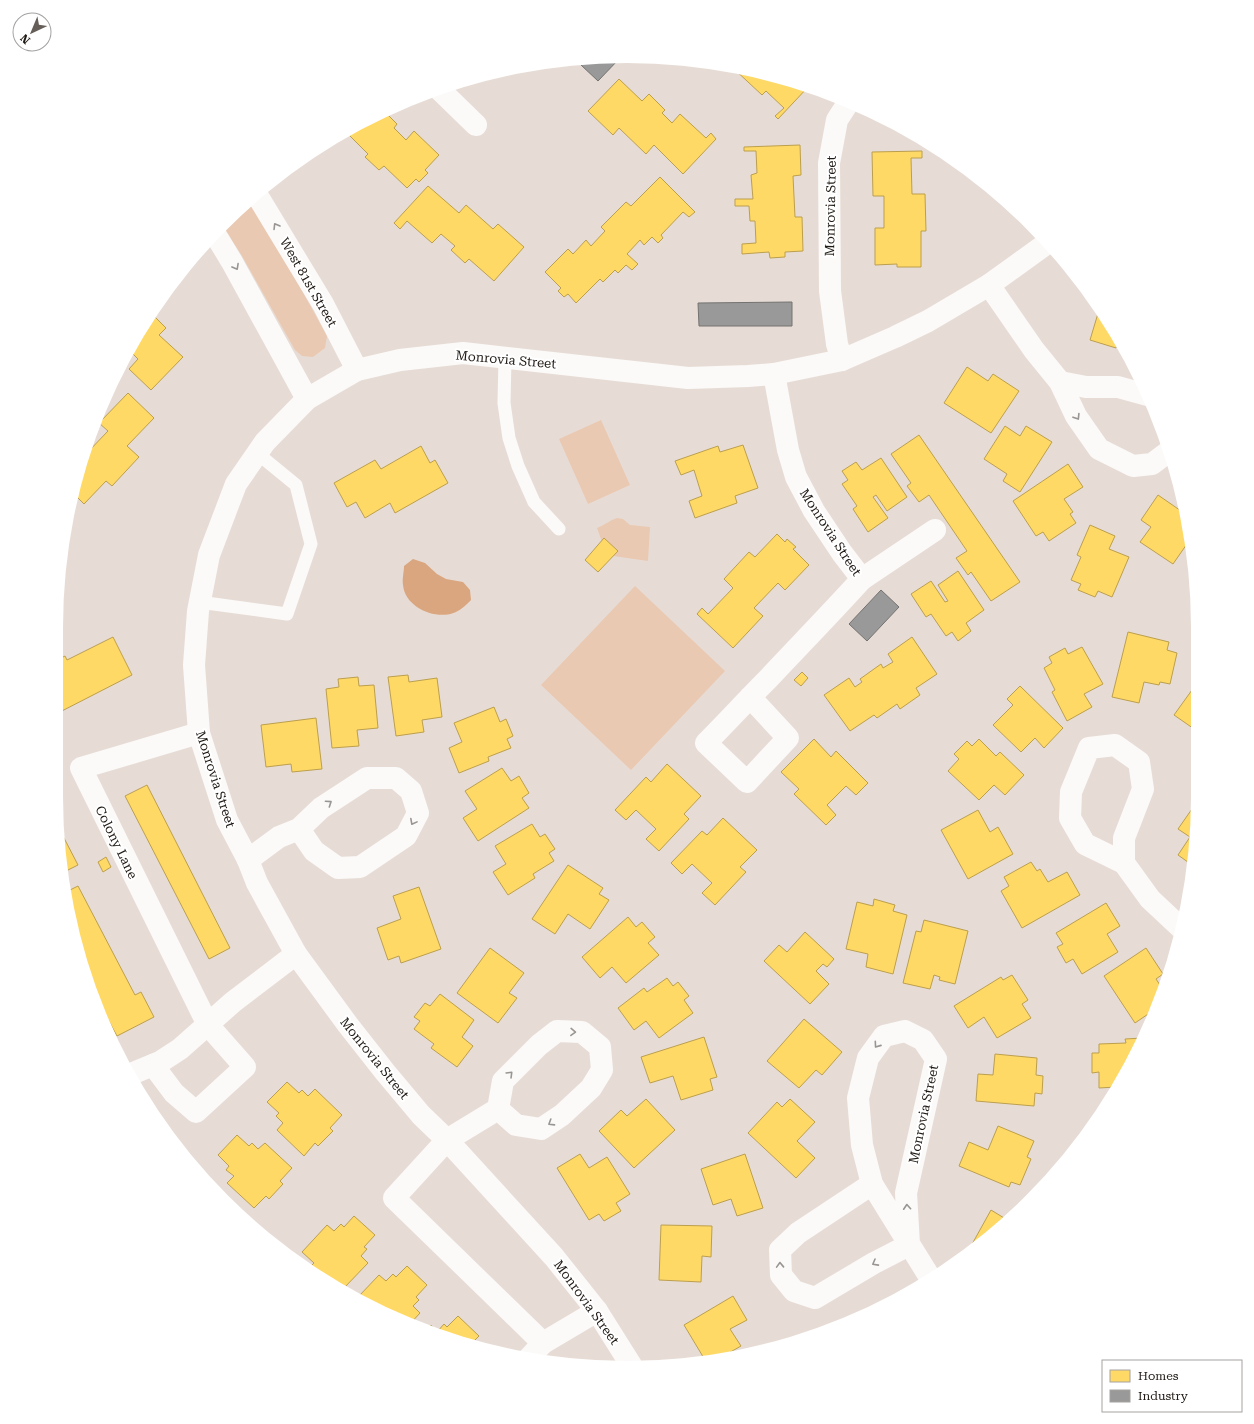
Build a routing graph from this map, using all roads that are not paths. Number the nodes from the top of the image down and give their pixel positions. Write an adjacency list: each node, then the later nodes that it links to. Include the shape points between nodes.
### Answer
1 (444, 94): 3 (street)
2 (845, 107): 9 (street, Monrovia Street, via 837,120 829,163 830,291 837,344)
3 (476, 125)
4 (260, 199): 10 (street, West 81st Street, one-way to 4, via 323,304)
5 (218, 239): 14 (street, one-way to 14)
6 (1043, 246): 7 (street, Monrovia Street)
7 (989, 285): 9 (street, Monrovia Street, via 928,321); 12 (street, via 1034,350)
8 (505, 358): 10 (street, Monrovia Street, via 463,353 400,360); 11 (street, Monrovia Street, via 688,378); 17 (lane, via 504,403 509,438 534,502)
9 (842, 360): 11 (street, Monrovia Street)
10 (357, 370): 14 (street, Monrovia Street)
11 (774, 374): 19 (street, Monrovia Street, via 788,450 796,476 814,511)
12 (1060, 382): 13 (street, via 1086,387 1118,387); 16 (street, one-way to 16, via 1076,416 1099,449 1133,466 1152,464)
13 (1140, 393)
14 (307, 398): 15 (street, Monrovia Street)
15 (257, 453): 20 (street, Monrovia Street, via 236,484 209,556); 20 (lane, via 296,485 310,544 287,614)
16 (1164, 455)
17 (559, 529)
18 (935, 530): 19 (street)
19 (862, 579): 21 (street, Monrovia Street)
20 (200, 602): 22 (street, Monrovia Street, via 194,665)
21 (750, 697)
22 (198, 733): 24 (street, Monrovia Street, via 227,820); 28 (street, Colony Lane, via 81,768)
23 (299, 829): 23 (street, one-way to 23, via 322,808 367,778 396,778 411,791 418,813 406,836 360,867 338,868 314,851); 24 (street, via 279,837)
24 (248, 860): 27 (street, Monrovia Street, via 257,883)
25 (1124, 863): 25 (street, via 1124,838 1143,789 1139,762 1115,745 1089,748 1071,792 1070,818 1085,844); 26 (street, via 1150,899)
26 (1176, 924)
27 (296, 954): 28 (street, via 233,1002); 32 (street, Monrovia Street, via 385,1072 421,1115)
28 (208, 1025): 29 (street, via 180,1049); 29 (street, via 245,1067 196,1112 174,1092)
29 (154, 1064): 30 (street)
30 (135, 1072)
31 (498, 1109): 31 (street, one-way to 31, via 503,1081 557,1031 582,1032 600,1047 602,1070 591,1088 562,1115 541,1129 516,1125); 32 (street)
32 (448, 1140): 36 (street, Monrovia Street, via 554,1256); 37 (street, via 394,1198)
33 (872, 1184): 34 (street, Monrovia Street); 34 (street, one-way to 33, via 815,1298 794,1291 781,1275 780,1250 798,1233); 34 (street, Monrovia Street, one-way to 33, via 906,1193 936,1059 923,1040 905,1030 884,1036 868,1058 858,1098 862,1145)
34 (909, 1245): 35 (street, Monrovia Street)
35 (927, 1274)
36 (597, 1311): 37 (street); 38 (street, Monrovia Street)
37 (536, 1350)
38 (628, 1361)

